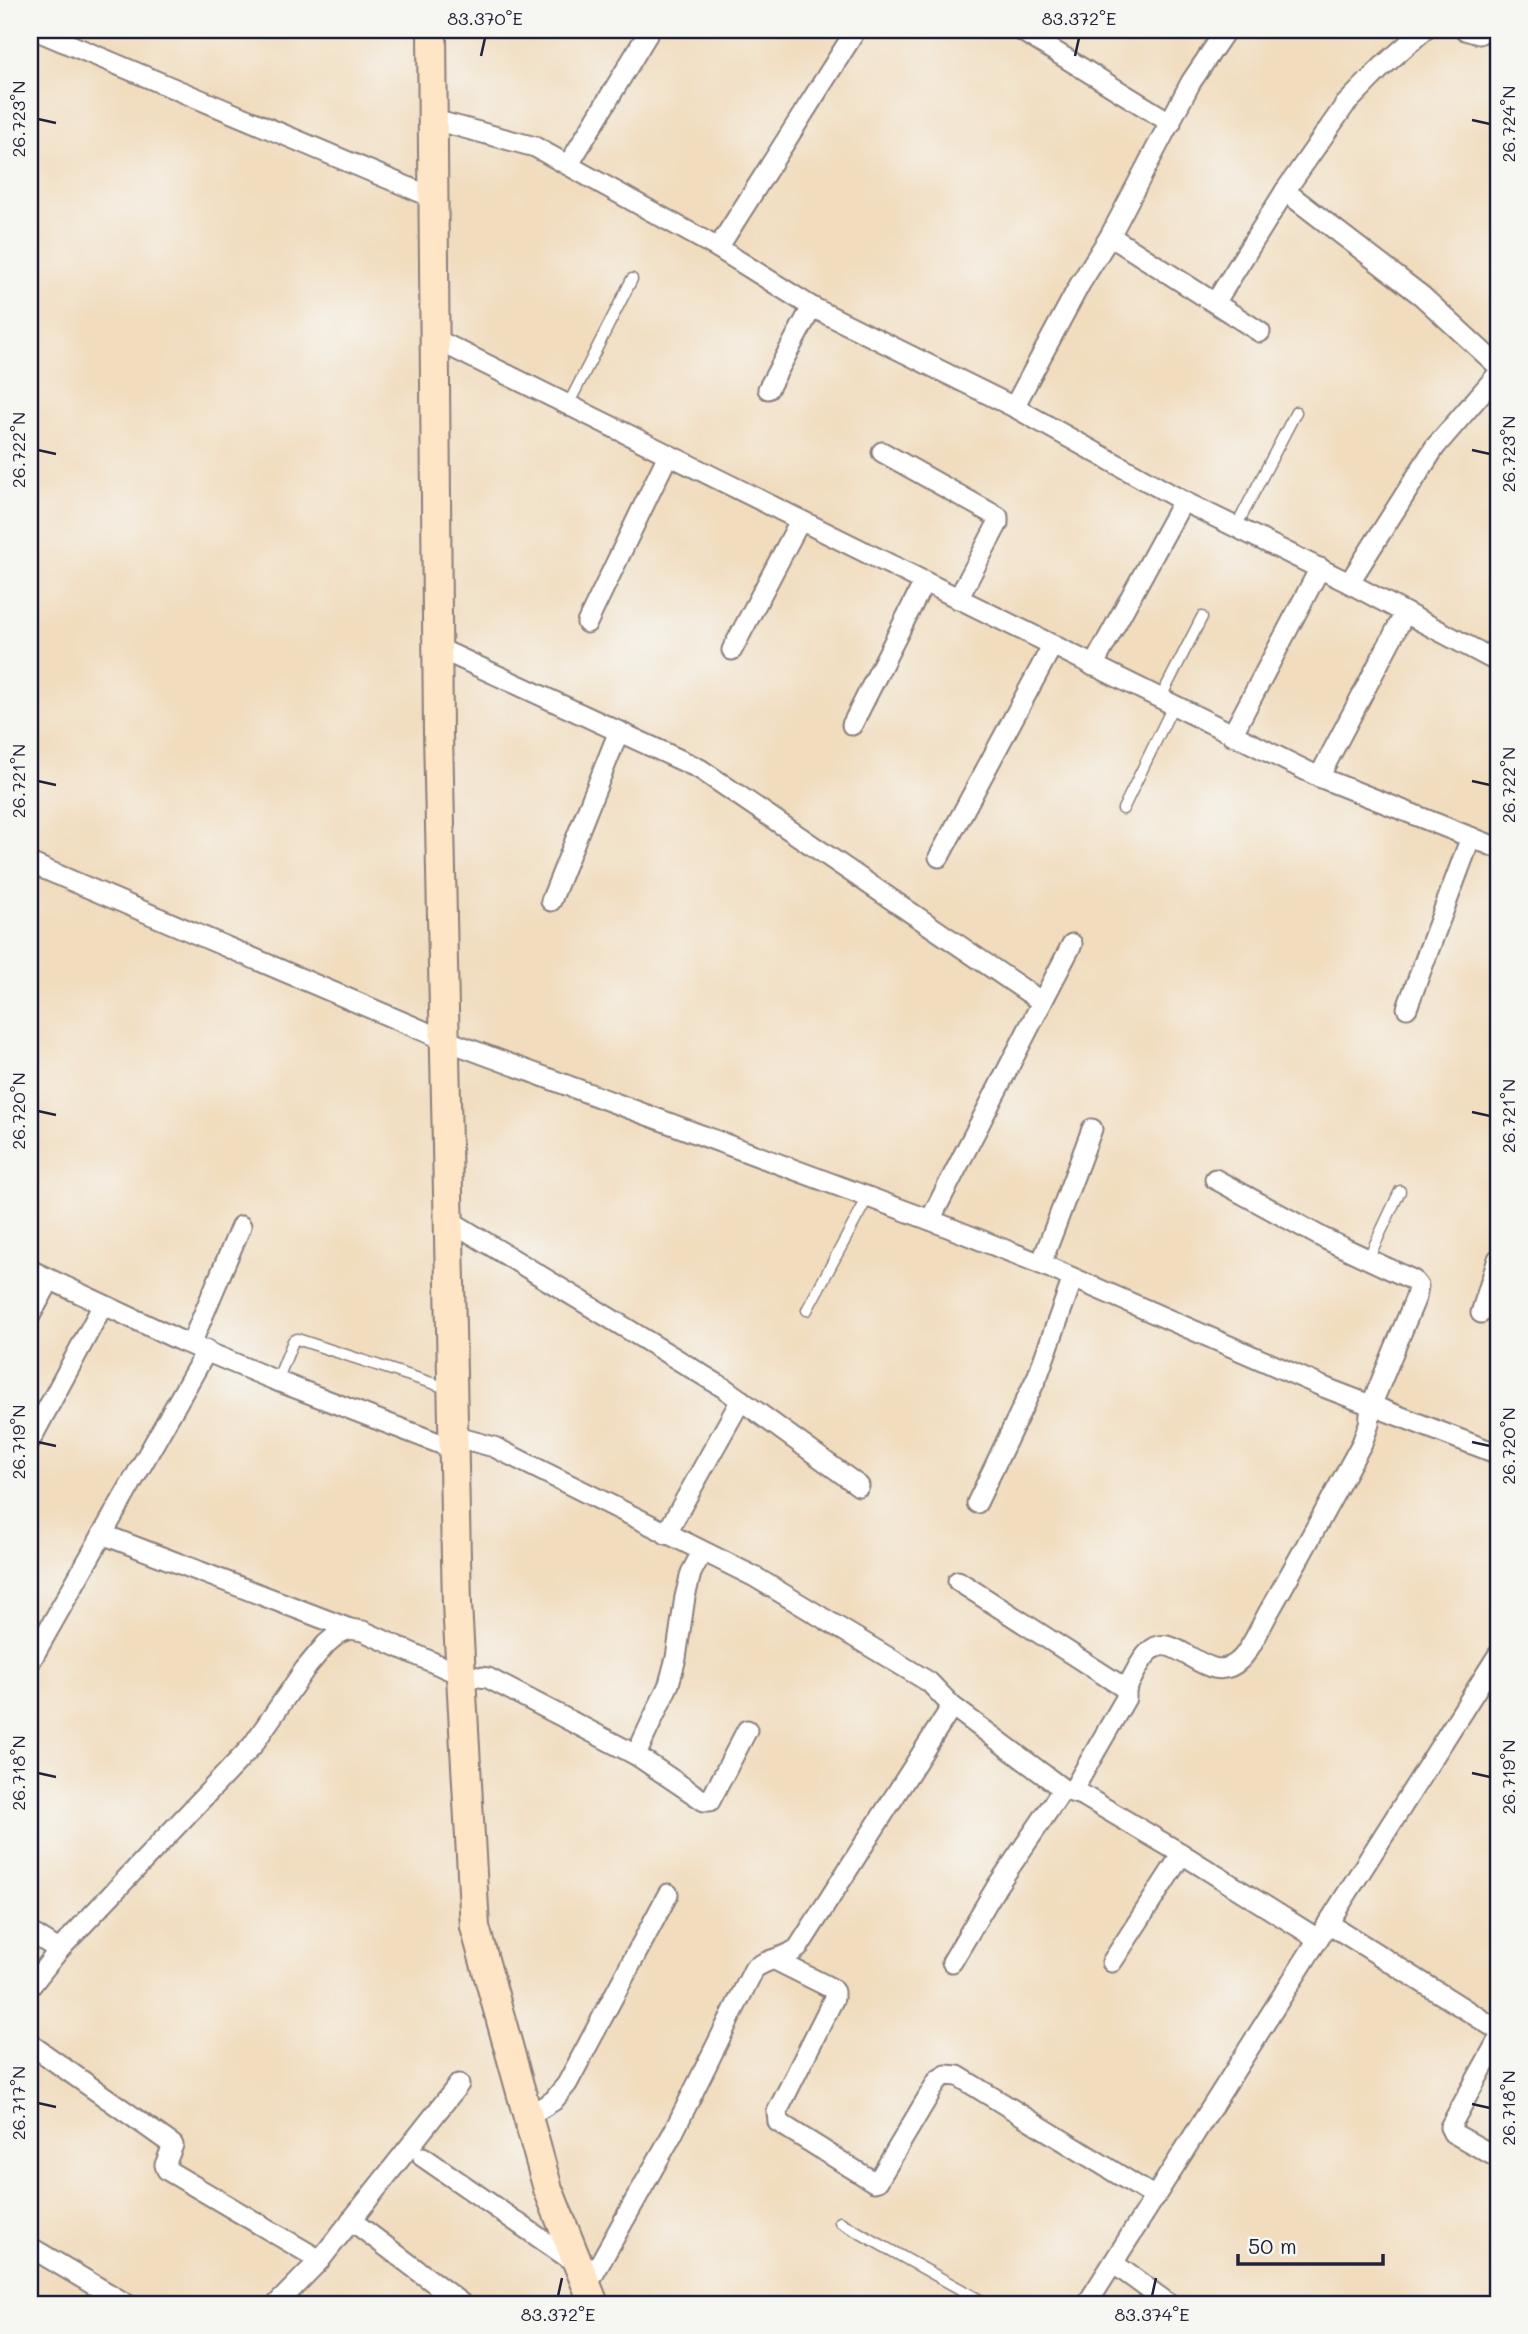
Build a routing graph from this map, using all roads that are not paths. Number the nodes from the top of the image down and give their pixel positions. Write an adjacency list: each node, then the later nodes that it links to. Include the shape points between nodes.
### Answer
1 (35, 30): 14 (street)
2 (432, 30): 10 (street)
3 (650, 30): 12 (street)
4 (856, 30): 16 (street)
5 (1020, 30): 11 (street)
6 (1226, 30): 11 (street)
7 (1424, 30): 13 (street, via 1345,105)
8 (1465, 30): 9 (street, via 1471,34)
9 (1486, 30)
10 (434, 120): 12 (street, via 535,147); 14 (street)
11 (1171, 122): 15 (street)
12 (569, 164): 16 (street)
13 (1286, 191): 18 (street); 22 (street, via 1422,296)
14 (434, 198): 21 (street)
15 (1110, 236): 18 (street); 26 (street)
16 (718, 248): 19 (street)
17 (632, 279): 25 (lane)
18 (1215, 303): 20 (street)
19 (812, 307): 24 (street); 26 (street)
20 (1260, 332)
21 (435, 339): 25 (street); 41 (street)
22 (1498, 366)
23 (1498, 374): 35 (street, via 1435,447)
24 (768, 389)
25 (568, 405): 29 (street)
26 (1014, 407): 30 (street)
27 (1296, 412): 32 (lane)
28 (882, 452): 36 (street, via 998,517)
29 (668, 455): 31 (street); 39 (street)
30 (1183, 501): 32 (street); 44 (street)
31 (800, 521): 34 (street); 42 (street)
32 (1236, 527): 33 (street)
33 (1320, 568): 35 (street); 48 (street)
34 (924, 582): 36 (street); 46 (street)
35 (1349, 583): 37 (street)
36 (958, 599): 40 (street)
37 (1405, 613): 43 (street); 49 (street)
38 (1202, 617): 45 (lane)
39 (587, 623)
40 (1052, 646): 44 (street); 53 (street)
41 (438, 648): 47 (street); 59 (street)
42 (732, 650)
43 (1498, 662)
44 (1093, 666): 45 (street)
45 (1166, 702): 48 (street); 50 (lane)
46 (852, 725)
47 (618, 732): 55 (street); 57 (street, via 699,769)
48 (1231, 735): 49 (street)
49 (1319, 777): 51 (street)
50 (1123, 808)
51 (1471, 837): 52 (street); 58 (street)
52 (1498, 848)
53 (939, 857)
54 (30, 863): 59 (street)
55 (551, 901)
56 (1072, 944): 57 (street)
57 (1042, 1002): 65 (street)
58 (1407, 1009)
59 (445, 1041): 63 (street); 64 (street)
60 (1092, 1129): 69 (street)
61 (1215, 1179): 67 (street)
62 (1400, 1191): 67 (lane)
63 (868, 1197): 65 (street); 74 (lane)
64 (449, 1220): 79 (street); 80 (street)
65 (930, 1220): 69 (street)
66 (241, 1226): 77 (street)
67 (1368, 1259): 81 (street, via 1418,1286)
68 (1498, 1259): 75 (street)
69 (1041, 1264): 71 (street)
70 (30, 1270): 72 (street)
71 (1073, 1278): 81 (street); 86 (street, via 1038,1376)
72 (50, 1280): 73 (street); 76 (street)
73 (103, 1304): 77 (street); 82 (street)
74 (807, 1310)
75 (1481, 1312)
76 (30, 1316)
77 (199, 1347): 78 (street); 87 (street)
78 (277, 1381): 79 (lane, via 297,1339); 83 (street)
79 (452, 1390): 83 (street)
80 (741, 1400): 85 (street); 88 (street)
81 (1371, 1406): 84 (street); 95 (street, via 1362,1443 1240,1660 1225,1669 1209,1668 1177,1649 1158,1646 1149,1652)
82 (30, 1441)
83 (454, 1442): 88 (street, via 494,1447); 94 (street)
84 (1498, 1454)
85 (859, 1486)
86 (977, 1503)
87 (102, 1534): 91 (street); 93 (street)
88 (666, 1534): 89 (street)
89 (702, 1552): 96 (street, via 755,1577 929,1682); 98 (street, via 691,1573 668,1684)
90 (958, 1581): 95 (street)
91 (350, 1629): 94 (street); 104 (street, via 326,1644 252,1746)
92 (1498, 1655): 102 (street)
93 (30, 1662)
94 (461, 1675): 98 (street, via 488,1678); 113 (street, via 475,1927)
95 (1126, 1689): 99 (street, via 1126,1698)
96 (952, 1706): 99 (street); 105 (street, via 798,1948)
97 (747, 1730): 98 (street, via 710,1801)
98 (636, 1755)
99 (1068, 1791): 100 (street); 106 (street, via 997,1886)
100 (1182, 1854): 102 (street); 107 (street)
101 (668, 1894): 113 (street, via 567,2084 553,2101)
102 (1323, 1931): 109 (street); 116 (street)
103 (30, 1932): 104 (street)
104 (59, 1950): 108 (street)
105 (775, 1960): 116 (street, via 834,1992 777,2112 778,2122 874,2182 939,2080 952,2075); 122 (street, via 754,1969 673,2133)
106 (952, 1962)
107 (1112, 1962)
108 (30, 1987)
109 (1498, 2030)
110 (1498, 2040): 115 (street, via 1450,2127)
111 (30, 2044): 120 (street, via 173,2145 167,2170)
112 (459, 2084): 117 (street)
113 (528, 2116): 122 (street, via 548,2189)
114 (423, 2157): 122 (street)
115 (1498, 2158)
116 (1155, 2197): 121 (street)
117 (351, 2220): 120 (street); 125 (street)
118 (840, 2222): 126 (lane)
119 (30, 2247): 123 (street)
120 (320, 2260): 124 (street)
121 (1113, 2263): 127 (street); 128 (street)
122 (586, 2285)
123 (126, 2304)
124 (277, 2304)
125 (463, 2304)
126 (986, 2304)
127 (1087, 2304)
128 (1169, 2304)

